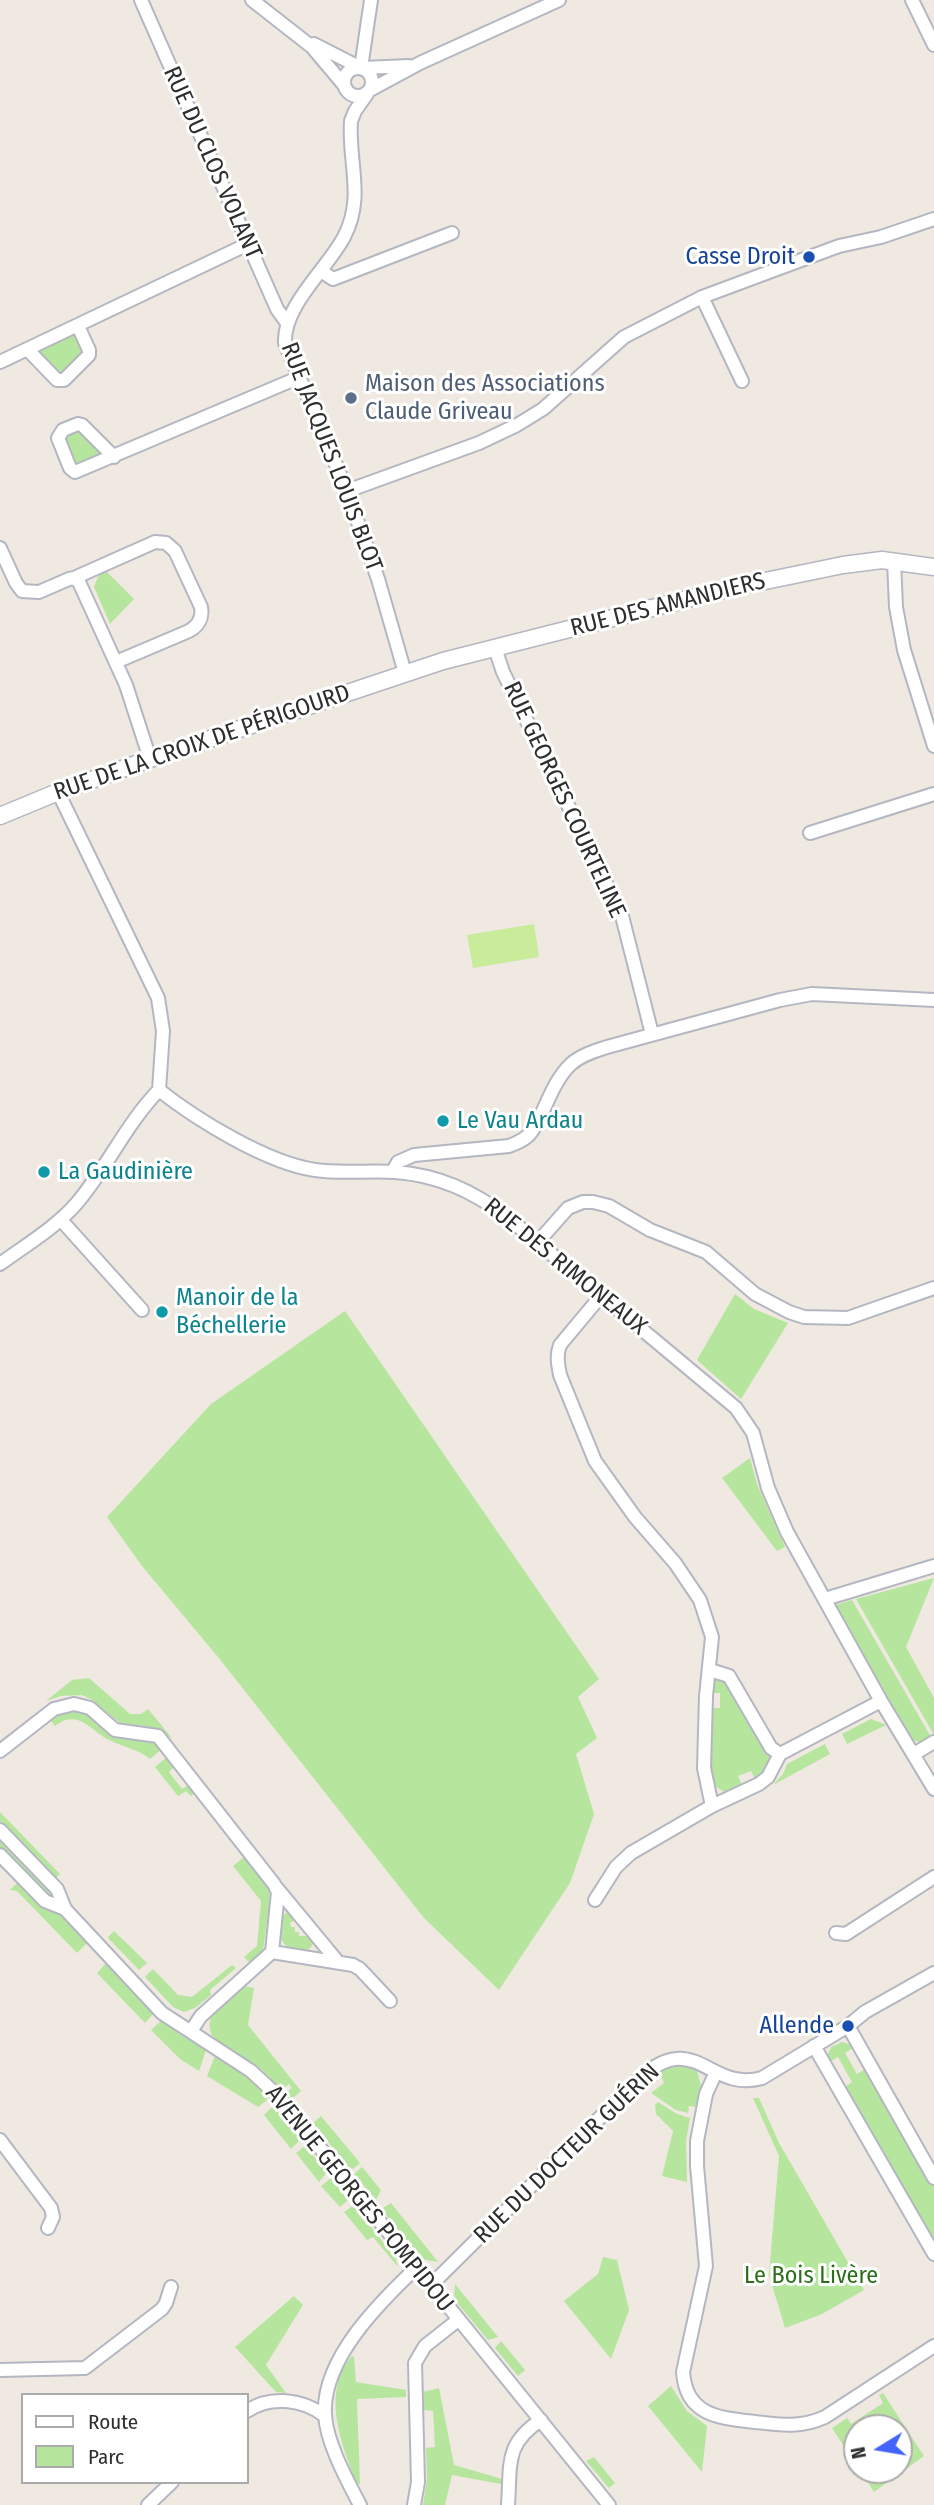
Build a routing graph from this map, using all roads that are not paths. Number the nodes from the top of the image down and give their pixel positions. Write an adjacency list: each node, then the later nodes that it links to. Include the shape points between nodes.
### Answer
1 (141, 0): 15 (street, RUE DU CLOS VOLANT)
2 (252, 0): 6 (street)
3 (371, 0): 9 (street)
4 (559, 0): 8 (street)
5 (912, 0): 7 (street)
6 (296, 34): 9 (street); 10 (street)
7 (934, 45)
8 (420, 63): 9 (street); 11 (street)
9 (361, 68): 10 (street, via 348,72); 11 (street, via 372,76)
10 (345, 87): 11 (street, via 354,95); 12 (street)
11 (369, 92): 12 (street, RUE JACQUES LOUIS BLOT, via 355,111)
12 (351, 129): 16 (street, RUE JACQUES LOUIS BLOT, via 356,202 344,238)
13 (934, 219): 17 (street, via 839,246)
14 (452, 233): 16 (street, via 333,279)
15 (248, 244): 18 (street, RUE DU CLOS VOLANT); 19 (street)
16 (321, 271): 18 (street, RUE JACQUES LOUIS BLOT)
17 (702, 297): 23 (street); 25 (street, via 624,337 543,409 517,425)
18 (287, 323): 22 (street, RUE JACQUES LOUIS BLOT, via 285,343)
19 (78, 327): 20 (street); 20 (street, via 89,355 64,380 57,380)
20 (27, 349): 21 (street)
21 (0, 362)
22 (300, 377): 24 (street); 25 (street, RUE JACQUES LOUIS BLOT)
23 (742, 381)
24 (114, 457): 24 (street, via 82,425 63,430 58,438 75,472)
25 (347, 491): 32 (street, RUE JACQUES LOUIS BLOT)
26 (0, 548): 29 (street, via 22,590 39,592)
27 (894, 561): 28 (street, RUE DES AMANDIERS); 30 (street, RUE DES AMANDIERS, via 863,561 730,588); 33 (street, via 904,650)
28 (934, 567)
29 (74, 578): 31 (street); 31 (street, via 155,542 166,542 175,551 201,607 198,624)
30 (495, 648): 32 (street, RUE DES AMANDIERS); 40 (street, RUE GEORGES COURTELINE, via 622,916)
31 (116, 662): 34 (street)
32 (405, 673): 34 (street, RUE DE LA CROIX DE PÉRIGOURD)
33 (934, 746)
34 (150, 759): 35 (street, RUE DE LA CROIX DE PÉRIGOURD)
35 (58, 792): 37 (street, RUE DE LA CROIX DE PÉRIGOURD); 41 (street, via 158,998 163,1031)
36 (934, 794): 38 (street)
37 (0, 816)
38 (810, 833)
39 (934, 1000): 40 (street, via 812,994)
40 (652, 1034): 42 (street, via 573,1062 531,1133 519,1143 414,1155 398,1162)
41 (159, 1090): 42 (street, RUE DES RIMONEAUX, via 244,1144 290,1165 341,1173); 43 (street)
42 (393, 1171): 44 (street, RUE DES RIMONEAUX, via 446,1181 471,1192)
43 (61, 1220): 45 (street); 48 (street)
44 (537, 1243): 46 (street, via 568,1208 593,1202 706,1252 755,1294 804,1317 859,1316); 47 (street, RUE DES RIMONEAUX)
45 (0, 1264)
46 (934, 1288)
47 (600, 1297): 50 (street, RUE DES RIMONEAUX, via 736,1408 748,1424 778,1512); 51 (street, via 560,1345 560,1375 595,1461 700,1600 712,1637)
48 (142, 1310)
49 (934, 1566): 50 (street)
50 (825, 1599): 52 (street, RUE DES RIMONEAUX)
51 (710, 1670): 55 (street, via 729,1675 771,1748); 58 (street, via 704,1768)
52 (881, 1702): 55 (street); 56 (street, RUE DES RIMONEAUX)
53 (934, 1742): 56 (street)
54 (0, 1751): 62 (street, via 54,1709 74,1704 90,1708 115,1730 158,1736)
55 (780, 1754): 58 (street, via 759,1784)
56 (914, 1754): 57 (street, RUE DES RIMONEAUX)
57 (934, 1789)
58 (712, 1806): 63 (street, via 631,1853 615,1867)
59 (0, 1830): 64 (street, AVENUE GEORGES POMPIDOU, via 58,1889)
60 (0, 1855): 64 (street, via 45,1901)
61 (934, 1877): 65 (street, via 846,1934)
62 (274, 1884): 66 (street, via 278,1892); 67 (street)
63 (595, 1900)
64 (65, 1909): 71 (street, AVENUE GEORGES POMPIDOU, via 162,2013)
65 (836, 1933)
66 (272, 1952): 67 (street); 71 (street, via 201,2016)
67 (338, 1962): 69 (street, via 360,1969)
68 (934, 1973): 70 (street, RUE DU DOCTEUR GUÉRIN)
69 (390, 2001)
70 (848, 2026): 72 (street, RUE DU DOCTEUR GUÉRIN); 75 (street)
71 (191, 2031): 78 (street, AVENUE GEORGES POMPIDOU, via 279,2096)
72 (814, 2046): 73 (street, RUE DU DOCTEUR GUÉRIN, via 752,2081); 77 (street)
73 (716, 2072): 79 (street, RUE DU DOCTEUR GUÉRIN, via 695,2060 676,2059 645,2073); 82 (street, via 706,2094 697,2141 706,2266 683,2372 692,2400 723,2419 807,2424)
74 (0, 2140): 76 (street, via 51,2208)
75 (934, 2178)
76 (48, 2228)
77 (934, 2254)
78 (417, 2267): 79 (street, AVENUE GEORGES POMPIDOU); 85 (street, via 350,2341 337,2364)
79 (431, 2285): 81 (street, AVENUE GEORGES POMPIDOU)
80 (171, 2287): 83 (street, via 162,2309 85,2368)
81 (458, 2320): 86 (street, AVENUE GEORGES POMPIDOU); 90 (street, via 425,2346 415,2363 418,2482)
82 (934, 2346)
83 (0, 2370)
84 (248, 2411): 85 (street, via 266,2402 289,2401)
85 (325, 2416): 89 (street)
86 (541, 2420): 91 (street, via 523,2433 514,2447); 92 (street, AVENUE GEORGES POMPIDOU)
87 (170, 2484): 88 (street)
88 (148, 2505)
89 (359, 2505)
90 (414, 2505)
91 (508, 2505)
92 (609, 2505)

